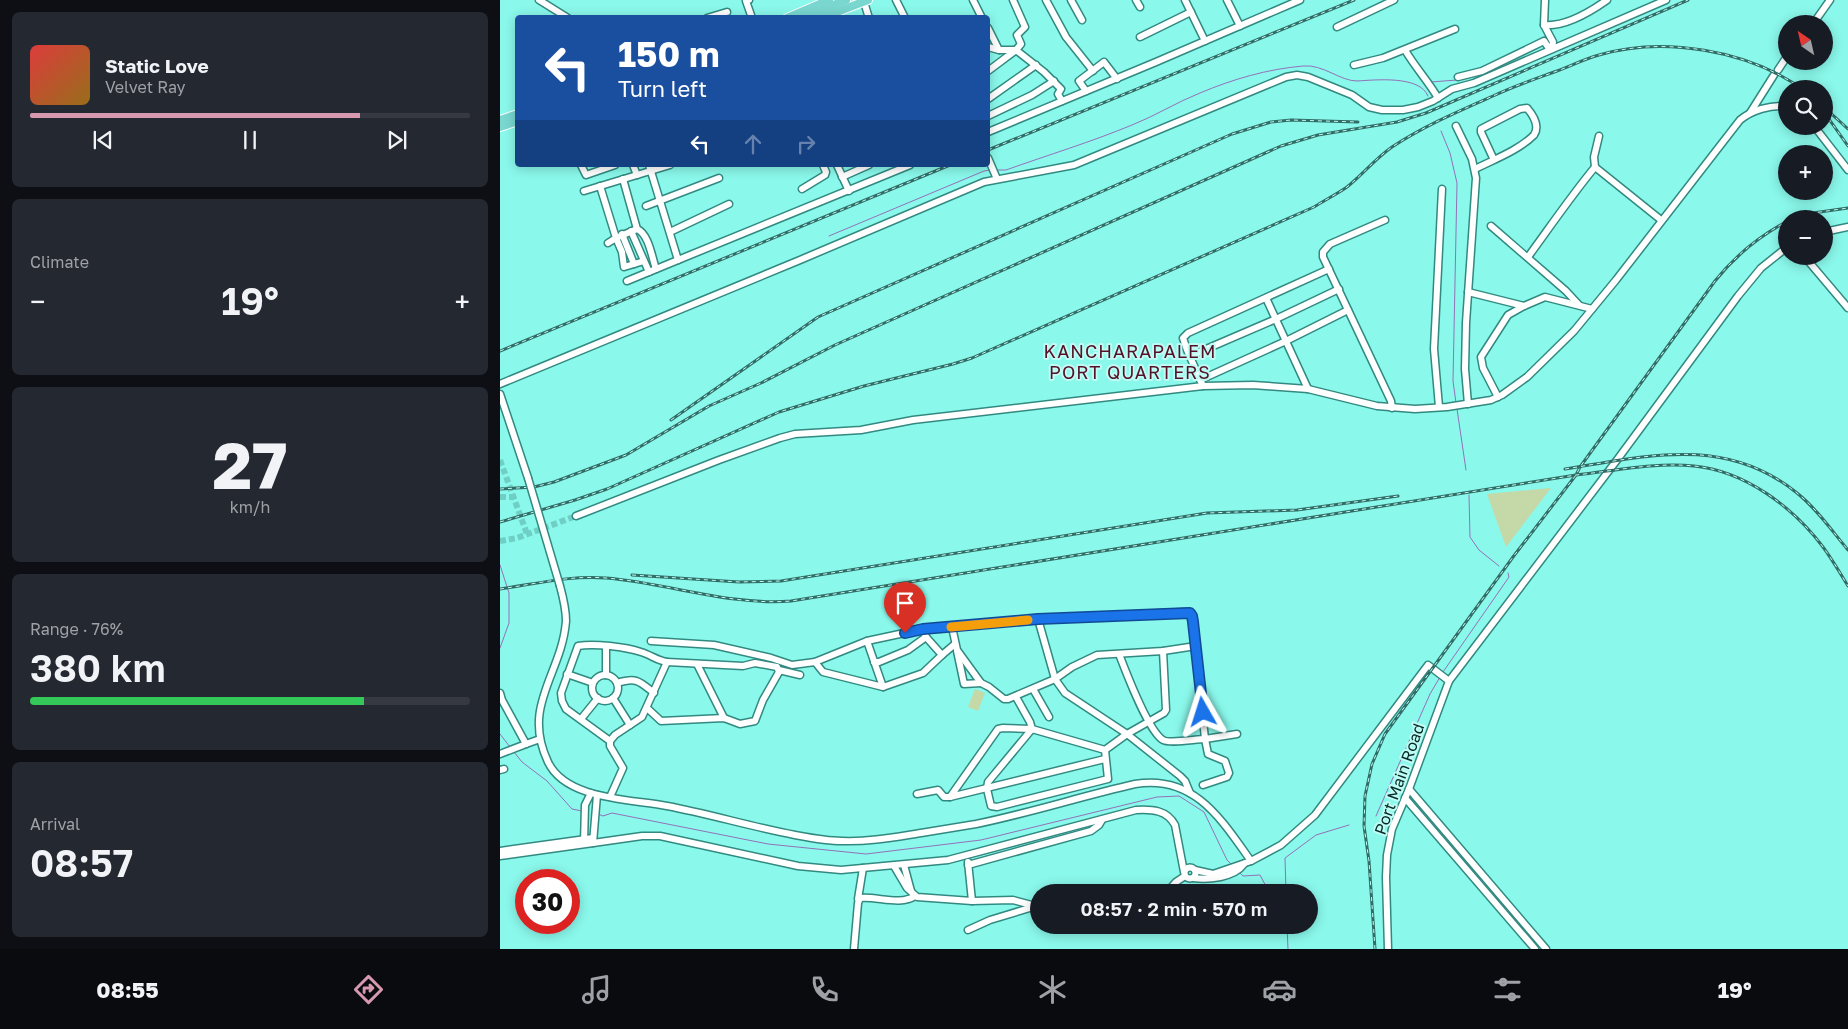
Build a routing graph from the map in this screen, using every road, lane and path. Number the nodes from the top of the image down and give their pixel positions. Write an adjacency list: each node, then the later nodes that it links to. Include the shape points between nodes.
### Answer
1 (539, 0): 23 (street)
2 (749, 0): 25 (street, via 746,1)
3 (830, 0): 26 (main road)
4 (846, 0): 27 (main road)
5 (896, 0): 30 (street)
6 (973, 0): 31 (street)
7 (1013, 0): 44 (street, via 1025,27 1017,35 1021,44)
8 (1046, 0): 50 (street, via 1066,37)
9 (1071, 0): 33 (street)
10 (1136, 0): 20 (street)
11 (1185, 0): 22 (street)
12 (1300, 0): 35 (street)
13 (1394, 0): 36 (street)
14 (1545, 0): 34 (street)
15 (1607, 0): 34 (street, via 1562,24)
16 (1666, 0): 41 (street)
17 (1830, 0): 32 (street)
18 (866, 1): 28 (main road); 29 (street)
19 (1228, 1): 35 (street)
20 (1140, 7)
21 (727, 12): 24 (street)
22 (1191, 12): 39 (street); 40 (street)
23 (563, 15)
24 (716, 15)
25 (751, 15)
26 (794, 15)
27 (809, 15)
28 (829, 15)
29 (868, 15)
30 (904, 15)
31 (980, 15)
32 (1819, 15)
33 (1082, 20)
34 (1544, 25): 41 (street, via 1553,42)
35 (1240, 26): 40 (street)
36 (1337, 26)
37 (1455, 29): 45 (street)
38 (990, 32): 43 (street)
39 (1140, 37)
40 (1205, 41): 52 (street)
41 (1548, 45): 51 (street); 56 (street)
42 (990, 48): 43 (street)
43 (998, 50): 44 (street)
44 (1016, 50): 46 (street); 48 (street)
45 (1405, 50): 47 (street); 56 (street, via 1429,82)
46 (1036, 65): 53 (street); 55 (street)
47 (1354, 65)
48 (990, 70)
49 (1778, 70): 60 (street)
50 (1093, 71): 52 (street, via 1104,62); 54 (street, via 1080,81)
51 (1458, 77)
52 (1117, 79): 54 (street)
53 (1054, 82): 57 (street, via 1061,89 1058,94); 63 (street)
54 (1086, 91): 57 (street)
55 (990, 97)
56 (1436, 99): 84 (street, via 1403,110 1379,110 1308,77 1291,76 1074,165)
57 (1062, 101): 68 (street)
58 (1778, 106): 60 (street)
59 (515, 110): 61 (main road)
60 (1750, 113): 98 (street, via 1726,135)
61 (500, 114)
62 (515, 115): 64 (main road)
63 (990, 115)
64 (500, 120)
65 (515, 122): 67 (main road)
66 (1456, 126): 82 (street)
67 (500, 128)
68 (990, 131)
69 (1821, 135): 83 (street)
70 (1599, 136): 73 (street)
71 (1494, 160): 71 (street, via 1537,131 1527,108 1481,129); 82 (street)
72 (990, 162): 84 (street)
73 (1595, 166): 98 (street); 107 (street)
74 (582, 167): 80 (street, via 586,175)
75 (634, 167): 85 (street)
76 (825, 167): 90 (street, via 825,175)
77 (838, 167): 86 (street)
78 (864, 167): 86 (street)
79 (905, 167): 93 (street)
80 (595, 168)
81 (650, 168): 85 (street); 94 (street)
82 (1475, 169): 117 (street, via 1477,187)
83 (1848, 170)
84 (995, 173): 128 (street, via 984,182)
85 (637, 175): 88 (street)
86 (842, 177): 93 (street)
87 (719, 178): 94 (street)
88 (623, 179): 89 (street); 101 (street)
89 (600, 186): 92 (street); 104 (street)
90 (802, 189)
91 (1442, 189): 133 (street, via 1434,349)
92 (584, 191)
93 (849, 191): 108 (street)
94 (660, 201): 96 (street); 103 (street)
95 (729, 204): 103 (street)
96 (646, 206)
97 (1385, 220): 113 (street, via 1330,244 1323,252)
98 (1661, 220): 122 (street)
99 (1491, 226): 107 (street)
100 (1848, 227): 102 (street)
101 (634, 230): 104 (street); 109 (street); 112 (street, via 641,231 645,237)
102 (1833, 230)
103 (670, 232): 108 (street)
104 (619, 236): 105 (street); 110 (street); 110 (street, via 624,267)
105 (608, 243)
106 (1778, 254): 157 (street, Port Main Road, via 1761,268 1738,296)
107 (1528, 258): 119 (street)
108 (678, 260): 112 (street)
109 (644, 261): 110 (street); 114 (street)
110 (634, 264)
111 (1812, 265): 121 (street)
112 (656, 269): 114 (street)
113 (1329, 269): 116 (street); 118 (street)
114 (649, 272): 115 (street)
115 (627, 281)
116 (1338, 289): 123 (street); 124 (street)
117 (1468, 292): 120 (street); 132 (street)
118 (1266, 298): 124 (street); 126 (street, via 1188,333 1183,338)
119 (1579, 305): 120 (street, via 1546,297); 122 (street)
120 (1524, 306): 131 (street, via 1508,315 1481,357)
121 (1848, 308)
122 (1592, 309): 131 (street, via 1540,365)
123 (1348, 310): 125 (street); 134 (street)
124 (1276, 319): 125 (street); 126 (street)
125 (1286, 342): 127 (street); 129 (street)
126 (1190, 356): 127 (street)
127 (1202, 383): 129 (street); 135 (street, via 913,420 862,430 789,435)
128 (500, 384)
129 (1308, 389): 134 (street)
130 (500, 394): 177 (street, bridge, via 565,606 564,633 541,701 538,718)
131 (1498, 397): 132 (street)
132 (1466, 404): 133 (street)
133 (1439, 407): 134 (street)
134 (1392, 408)
135 (576, 516)
136 (1038, 619): 137 (street); 143 (street, via 1186,612 1192,616); 156 (street)
137 (952, 627): 138 (street); 144 (street)
138 (923, 629): 139 (street); 141 (street)
139 (926, 637): 147 (street); 150 (street, via 897,656)
140 (652, 641): 149 (street, via 714,645 792,665)
141 (867, 642): 149 (street); 150 (street)
142 (606, 646): 148 (street, via 641,652); 153 (street, via 578,646); 154 (street)
143 (1196, 646): 145 (street); 178 (street)
144 (956, 647): 147 (street); 160 (street); 160 (street, via 964,684)
145 (1163, 651): 146 (street); 172 (street, via 1166,710)
146 (1119, 654): 156 (street, via 1090,657); 172 (street)
147 (942, 655): 161 (street, via 923,673)
148 (667, 662): 151 (street); 164 (street)
149 (815, 662): 161 (street, via 823,672)
150 (874, 662): 161 (street)
151 (697, 664): 152 (street, via 743,666 760,663); 170 (street)
152 (779, 670): 155 (street); 170 (street, via 756,720 740,724)
153 (567, 674): 158 (street); 171 (street, via 561,692 562,701 566,709)
154 (606, 675): 158 (street); 159 (street)
155 (800, 675)
156 (1055, 679): 162 (street); 175 (street, via 1068,697)
157 (1449, 681): 187 (street, Port Main Road); 204 (street, via 1428,665 1316,815 1281,845)
158 (593, 683): 166 (street, via 593,692)
159 (617, 683): 164 (street, via 637,680); 167 (street, via 618,691)
160 (981, 683): 165 (street, via 1004,699)
161 (883, 687)
162 (1033, 689): 165 (street); 169 (street)
163 (500, 693): 180 (street)
164 (654, 693): 168 (street)
165 (1016, 696): 174 (street)
166 (598, 698): 167 (street); 171 (street)
167 (613, 698): 173 (street)
168 (647, 708): 170 (street, via 660,721); 173 (street, via 642,717)
169 (1049, 717)
170 (724, 718)
171 (581, 719): 179 (street)
172 (1148, 722): 175 (street); 178 (street, via 1164,740)
173 (630, 725): 179 (street)
174 (1032, 729): 181 (street); 186 (street, via 990,779); 192 (street, via 998,729)
175 (1127, 734): 181 (street); 188 (street, via 1180,776)
176 (1237, 734): 178 (street)
177 (540, 739): 180 (street); 185 (street, via 555,775)
178 (1205, 739): 184 (street, via 1208,754 1225,761 1229,774)
179 (610, 741): 191 (street, via 623,768)
180 (526, 744): 182 (street)
181 (1105, 750): 183 (street)
182 (501, 754)
183 (1105, 759): 186 (street); 186 (street, via 1109,776 1106,780 994,808)
184 (1202, 786)
185 (576, 788): 189 (street); 194 (street)
186 (987, 789): 192 (street)
187 (1409, 789): 193 (street, Port Main Road); 195 (street)
188 (1190, 793): 191 (street, via 1145,782 978,823 884,839 843,842 756,828 667,806); 204 (street, via 1213,810)
189 (594, 794): 191 (street); 194 (street); 198 (street)
190 (917, 794): 192 (street, via 938,790 944,797)
191 (610, 797)
192 (950, 797)
193 (1405, 798): 197 (street); 229 (street, Port Main Road, via 1392,829 1387,855)
194 (585, 806): 199 (street)
195 (1434, 818): 197 (street); 211 (street)
196 (1102, 820): 201 (street, via 1147,809 1166,814 1175,825); 203 (street); 206 (street, via 1092,831)
197 (1427, 823): 214 (street)
198 (593, 840): 199 (street); 208 (street, via 660,836 798,866 840,870)
199 (584, 842): 200 (street); 202 (street)
200 (500, 851)
201 (1182, 855): 209 (street); 212 (street)
202 (500, 856)
203 (968, 856): 205 (street); 206 (street)
204 (1251, 861): 210 (street)
205 (904, 865): 207 (street); 218 (street)
206 (968, 865): 220 (street)
207 (894, 866): 208 (street); 218 (street)
208 (863, 868): 219 (street)
209 (1193, 869): 210 (street, via 1213,874); 212 (street, via 1186,869); 213 (street, via 1196,874)
210 (1228, 872): 213 (street, via 1207,879)
211 (1481, 873): 214 (street); 216 (street)
212 (1185, 874): 213 (street, via 1188,879); 215 (street)
213 (1193, 878)
214 (1474, 878): 217 (street)
215 (1174, 884)
216 (1492, 886): 217 (street); 223 (street)
217 (1486, 892): 224 (street)
218 (913, 894): 219 (street, via 902,900); 220 (street)
219 (858, 900): 228 (street)
220 (972, 901): 221 (street, via 1013,900)
221 (1030, 905)
222 (1030, 909): 225 (street)
223 (1521, 921): 224 (street); 226 (street)
224 (1516, 926): 227 (street)
225 (968, 930)
226 (1531, 932): 227 (street); 231 (street)
227 (1525, 937): 230 (street)
228 (854, 949)
229 (1388, 949)
230 (1535, 949)
231 (1546, 949)

